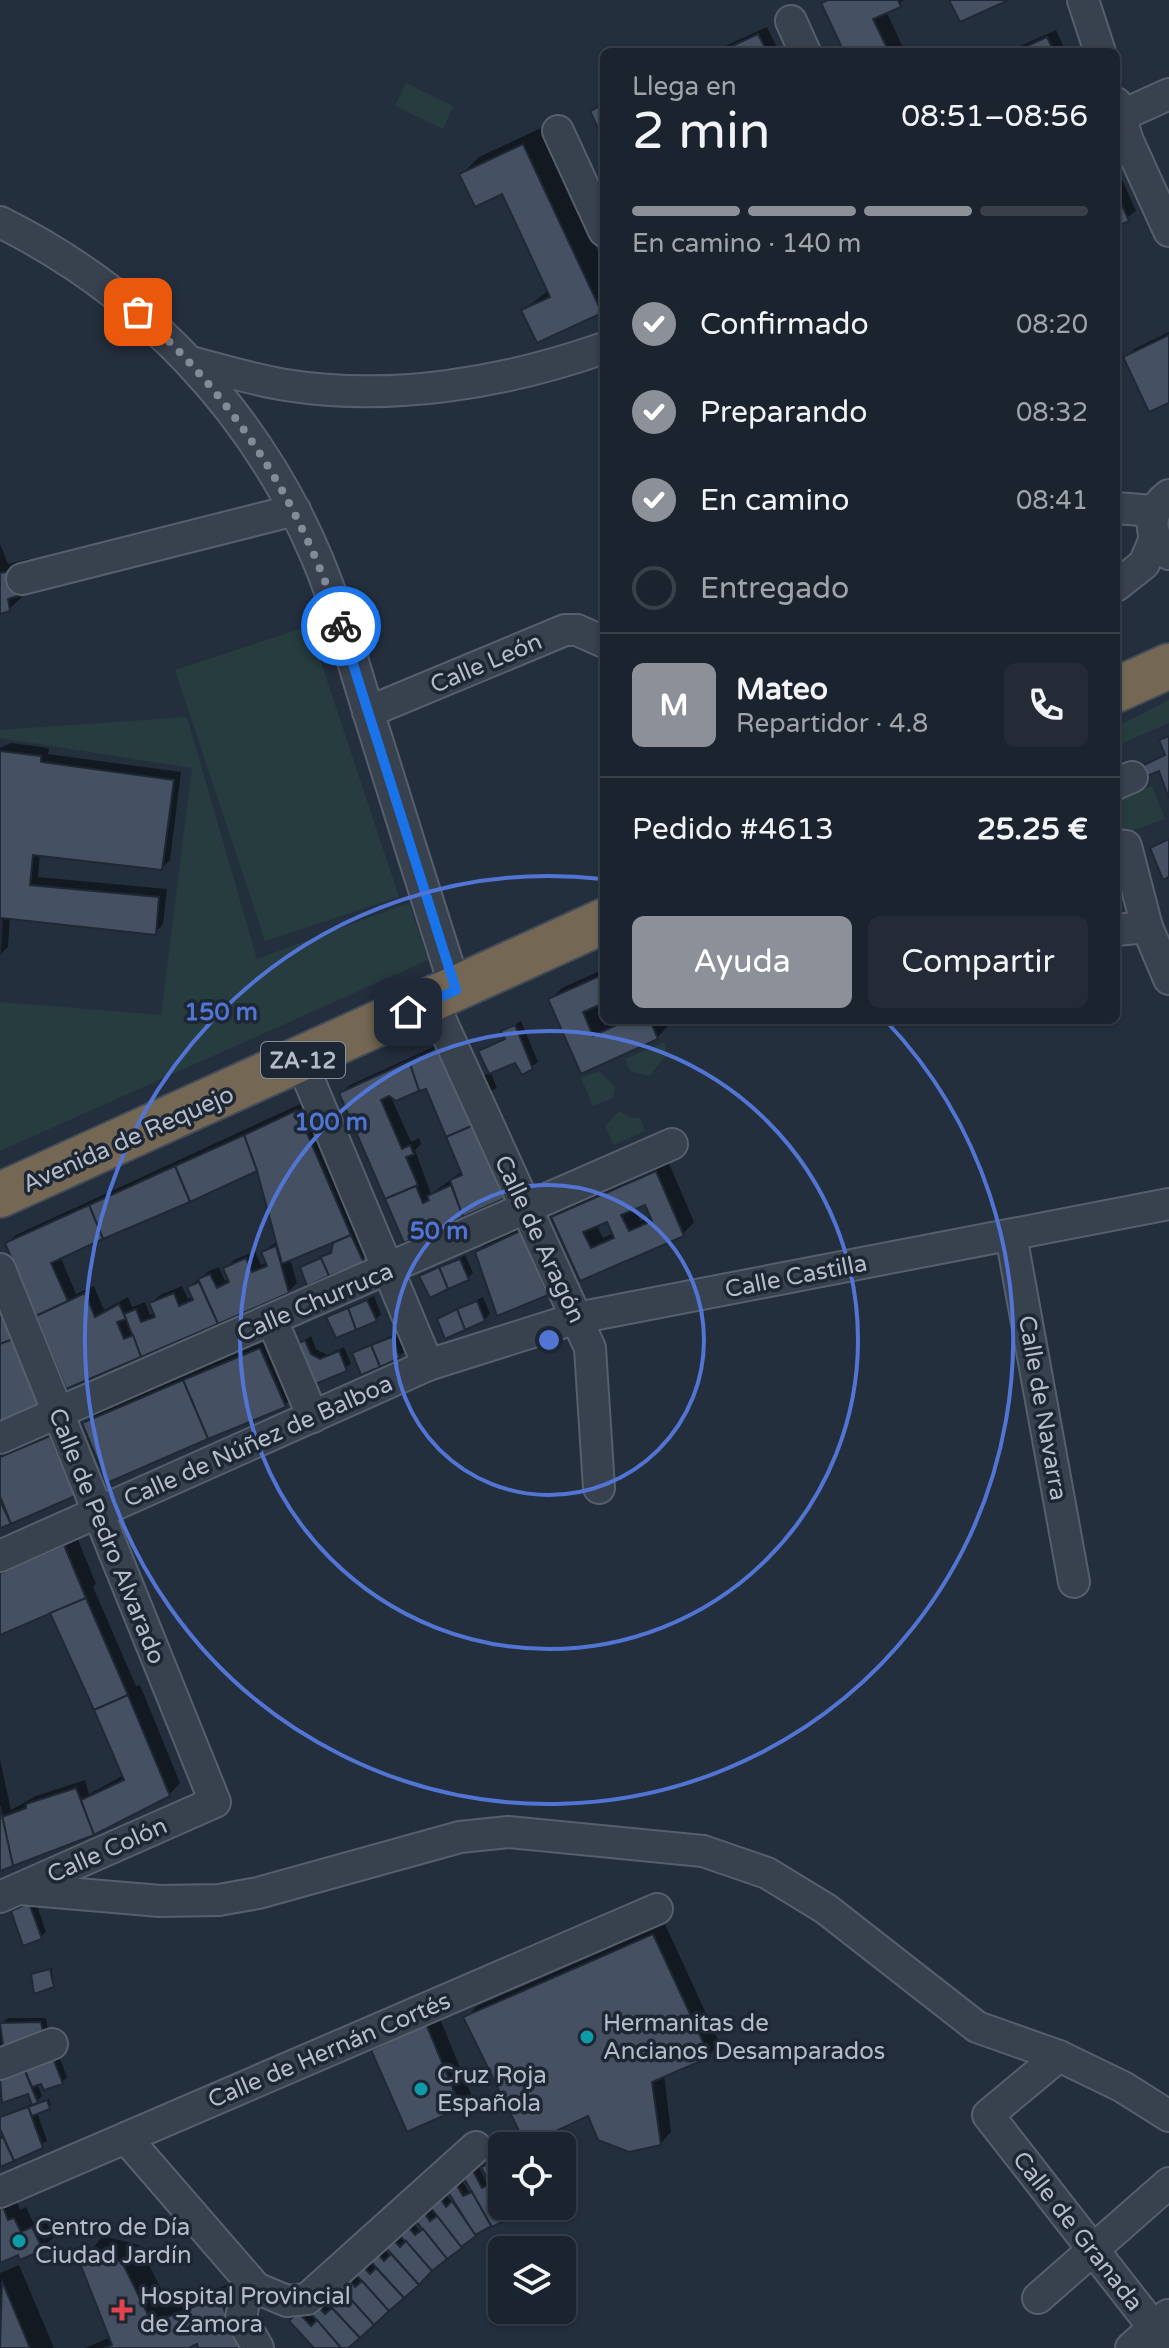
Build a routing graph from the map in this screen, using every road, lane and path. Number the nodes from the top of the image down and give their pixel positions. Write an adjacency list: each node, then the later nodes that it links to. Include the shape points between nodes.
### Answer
1 (1083, 0): 4 (street)
2 (791, 21): 3 (street)
3 (803, 48)
4 (1099, 48)
5 (1169, 94): 6 (street)
6 (1120, 111)
7 (1120, 119): 11 (street)
8 (558, 131): 10 (street)
9 (0, 222): 13 (street, Calle de Aragón, via 108,288)
10 (600, 222)
11 (1169, 231)
12 (600, 349): 14 (street, via 506,376 421,388 340,390)
13 (191, 362): 14 (street); 15 (street, Calle de Aragón)
14 (272, 383): 15 (street, via 249,392)
15 (242, 424): 17 (street, Calle de Aragón)
16 (1120, 509): 18 (street)
17 (295, 510): 19 (street); 24 (street, Calle de Aragón, via 328,587)
18 (1162, 524): 20 (street, via 1144,564)
19 (22, 579)
20 (1120, 583)
21 (600, 640): 24 (street, Calle León, via 565,630)
22 (1169, 666): 23 (highway)
23 (1120, 688)
24 (368, 712): 30 (street, Calle de Aragón)
25 (1120, 845): 27 (street, via 1126,846)
26 (600, 923): 30 (highway, Avenida de Requejo / ZA-12)
27 (1147, 927): 28 (street); 29 (street)
28 (1120, 930)
29 (1169, 979)
30 (444, 995): 31 (highway, Avenida de Requejo / ZA-12); 35 (street, Calle de Aragón)
31 (301, 1061): 33 (highway, Avenida de Requejo / ZA-12); 38 (street)
32 (672, 1144): 35 (street, Calle Churruca)
33 (0, 1195)
34 (1169, 1204): 36 (street, Calle Castilla)
35 (525, 1210): 38 (street, Calle Churruca); 39 (street, Calle de Aragón)
36 (1011, 1235): 39 (street, Calle Castilla); 48 (street, Calle de Navarra)
37 (0, 1269): 42 (street, Calle de Pedro Alvarado)
38 (391, 1269): 40 (street, Calle Churruca); 41 (street)
39 (577, 1318): 41 (street, Calle Castilla); 45 (street, Calle de Aragón, via 590,1348)
40 (272, 1320): 42 (street, Calle Churruca); 43 (street)
41 (428, 1365): 43 (street, Calle de Núñez de Balboa)
42 (58, 1413): 44 (street, Calle Churruca); 46 (street, Calle de Pedro Alvarado)
43 (313, 1417): 46 (street, Calle de Núñez de Balboa)
44 (0, 1438)
45 (599, 1488)
46 (96, 1515): 47 (street, Calle de Núñez de Balboa); 49 (street, Calle de Pedro Alvarado)
47 (0, 1556)
48 (1074, 1582)
49 (215, 1802): 50 (street, Calle Colón)
50 (10, 1893): 53 (street, via 219,1900 460,1837 508,1832 703,1851 767,1873 826,1909 977,2027)
51 (657, 1909): 56 (street, Calle de Hernán Cortés)
52 (52, 2044): 54 (street)
53 (1059, 2056): 55 (street); 60 (street, Calle de Granada, via 988,2115)
54 (0, 2064)
55 (1169, 2116)
56 (126, 2138): 59 (street, Calle de Hernán Cortés); 61 (street)
57 (476, 2147): 61 (street, via 307,2299 272,2297)
58 (1169, 2183): 60 (street)
59 (0, 2192)
60 (1093, 2249): 62 (street); 63 (street, Calle de Granada)
61 (248, 2279): 64 (street, via 241,2318)
62 (1038, 2298)
63 (1164, 2329): 65 (street)
64 (258, 2348)
65 (1131, 2348)

